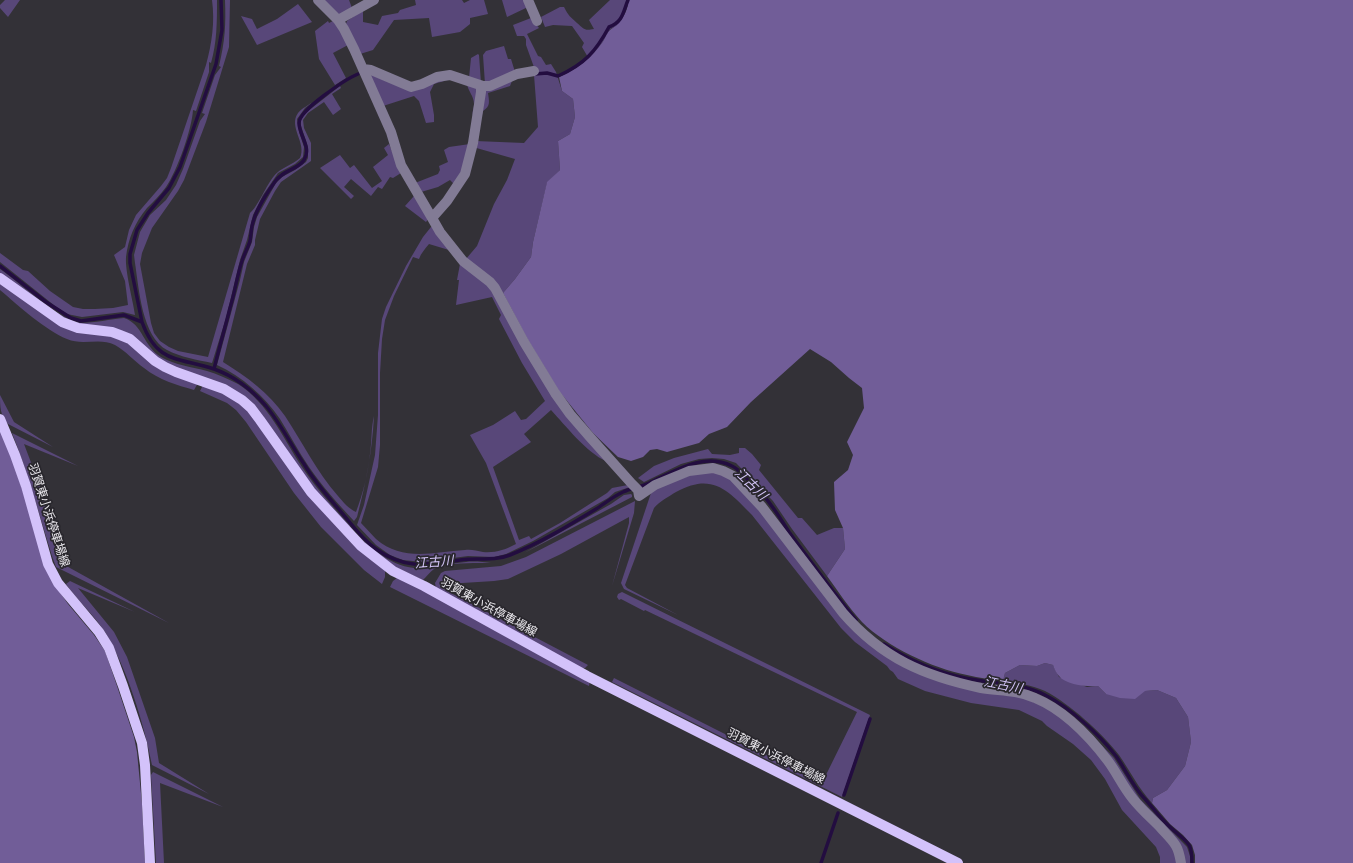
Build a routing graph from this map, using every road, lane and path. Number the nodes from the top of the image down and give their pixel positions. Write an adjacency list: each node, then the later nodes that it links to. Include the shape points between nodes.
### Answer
1 (318, 0): 4 (street)
2 (374, 0): 4 (street)
3 (528, 0): 5 (street)
4 (338, 20): 6 (street)
5 (537, 21)
6 (363, 69): 8 (street, via 411,87 450,74); 9 (street, via 401,165)
7 (534, 71): 8 (street, via 517,74 490,86)
8 (481, 86): 9 (street, via 465,174)
9 (432, 218): 14 (street, via 464,261 495,288 555,393 570,414 635,487 639,496 689,471 713,468 733,476 762,507 843,613 878,647 914,668 947,680 1035,697 1061,713 1080,729 1109,762 1138,806 1176,845)
10 (0, 278): 13 (main road, 羽賀東小浜停車場線, via 62,322 78,328 112,332 130,339 165,367 224,389 242,400 319,501 361,546 393,571 588,676)
11 (0, 419): 12 (main road, 羽賀東小浜停車場線, via 26,486 48,564 58,583 99,632 109,648 123,686 142,743)
12 (150, 863)
13 (958, 863)
14 (1181, 863)

